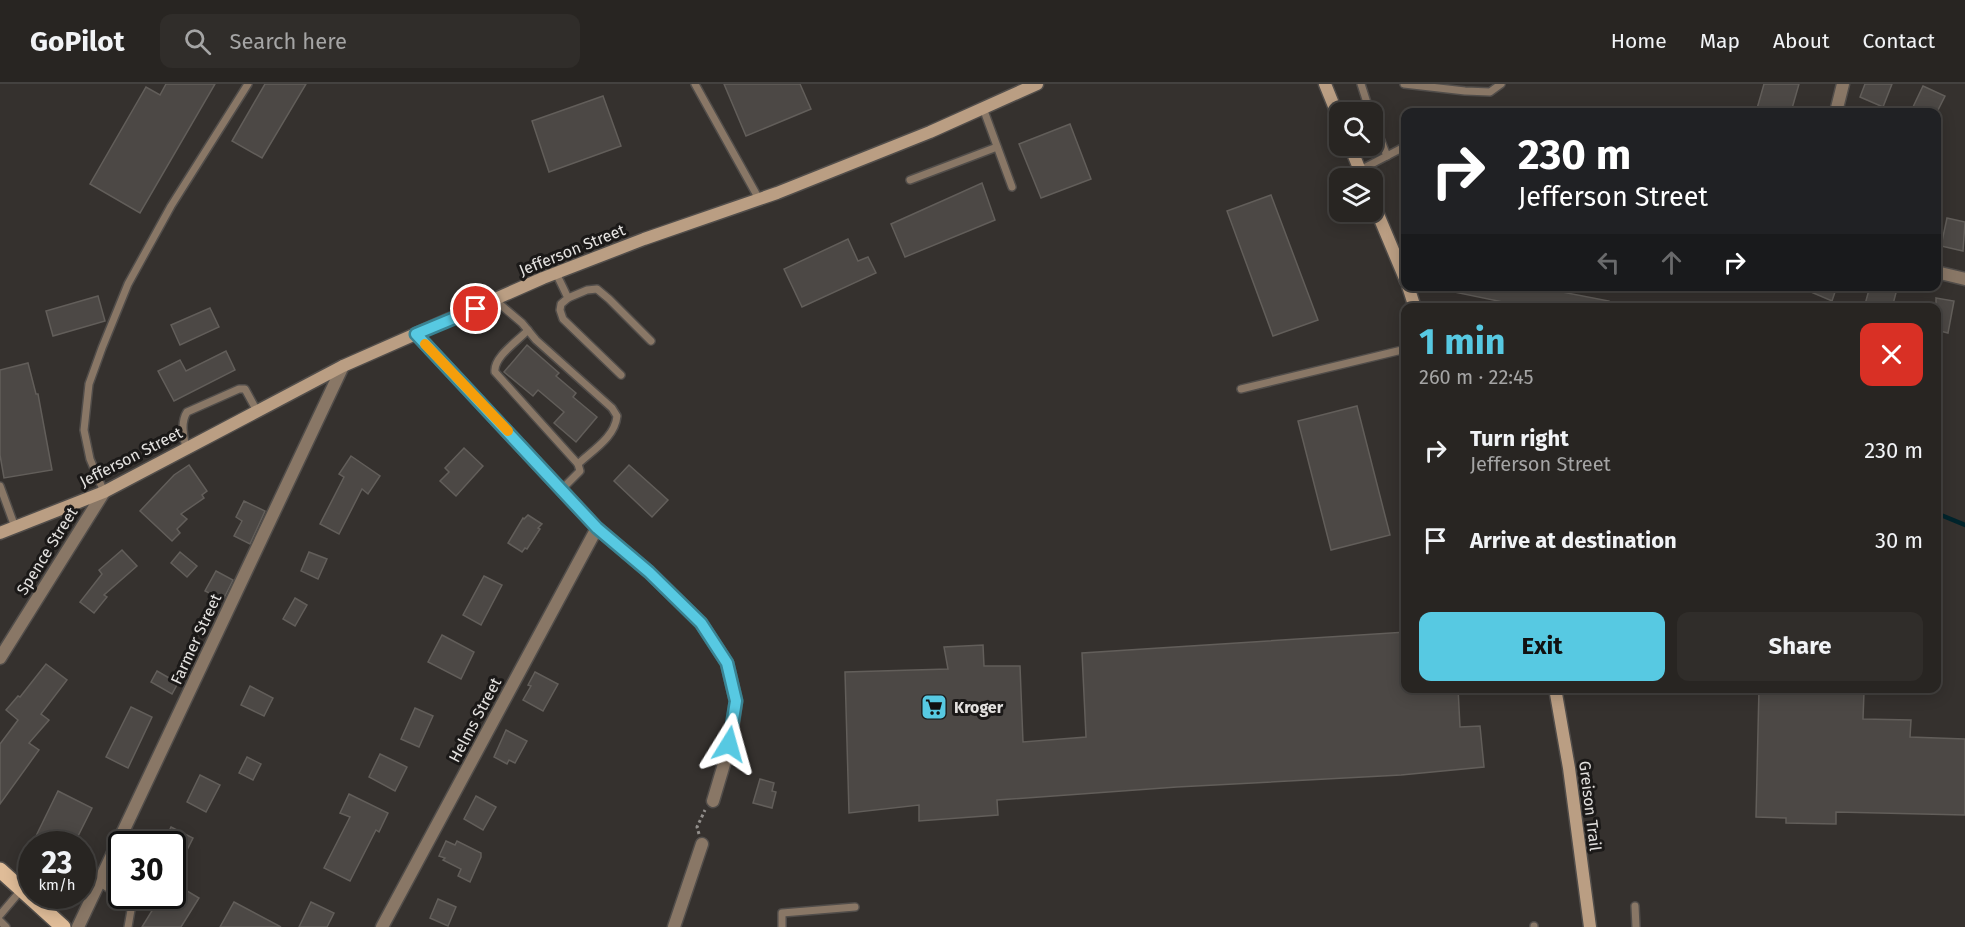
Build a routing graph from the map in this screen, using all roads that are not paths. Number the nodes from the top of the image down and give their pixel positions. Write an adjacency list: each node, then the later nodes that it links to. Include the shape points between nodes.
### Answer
1 (248, 84): 40 (lane, via 171,206 128,284 98,357 89,384 84,430 90,459)
2 (695, 84): 20 (lane)
3 (1037, 84): 11 (street, Jefferson Street)
4 (1325, 84): 9 (street)
5 (1361, 84): 10 (lane)
6 (1404, 84): 7 (lane, via 1490,92)
7 (1501, 84)
8 (1843, 84): 12 (street)
9 (1332, 102)
10 (1367, 102)
11 (983, 108): 14 (lane); 20 (street, Jefferson Street)
12 (1837, 108)
13 (1383, 146): 16 (lane)
14 (997, 147): 18 (lane); 19 (lane)
15 (1401, 149): 16 (lane)
16 (1387, 156): 17 (lane)
17 (1370, 168)
18 (910, 180)
19 (1012, 187)
20 (759, 199): 23 (street, Jefferson Street)
21 (1381, 222): 22 (street)
22 (1401, 269)
23 (556, 273): 26 (lane); 27 (street, Jefferson Street)
24 (1941, 273): 25 (street)
25 (1965, 279)
26 (568, 298): 30 (lane, via 597,289); 33 (lane, via 561,304 563,319)
27 (495, 300): 28 (lane); 29 (street, Jefferson Street)
28 (528, 330): 37 (lane, via 501,356 494,366 495,372); 37 (lane, via 617,416 611,434)
29 (416, 334): 32 (street, Jefferson Street); 39 (street)
30 (651, 341)
31 (1401, 350): 34 (lane)
32 (343, 366): 35 (street, Jefferson Street); 49 (street, Farmer Street)
33 (621, 375)
34 (1241, 389)
35 (257, 411): 36 (street, Jefferson Street); 36 (lane, via 246,389 239,389 187,412 182,424)
36 (186, 449): 40 (street, Jefferson Street)
37 (578, 464): 39 (lane, via 580,471)
38 (0, 486): 41 (lane)
39 (562, 489): 42 (street)
40 (104, 492): 41 (street, Jefferson Street); 44 (street, Spence Street)
41 (15, 527): 43 (street, Jefferson Street)
42 (597, 528): 46 (street, via 701,623 727,663 736,701); 61 (street, Helms Street)
43 (0, 533)
44 (0, 658)
45 (1556, 693): 64 (street, Greison Trail)
46 (713, 801)
47 (702, 844): 62 (street)
48 (0, 870): 50 (main road)
49 (99, 882): 59 (street, Farmer Street); 60 (lane, via 124,899 131,910)
50 (18, 886)
51 (18, 894): 55 (lane)
52 (1635, 906): 65 (lane)
53 (855, 907): 63 (lane, via 782,913)
54 (41, 909): 57 (main road)
55 (0, 915)
56 (0, 921): 58 (lane)
57 (55, 924)
58 (6, 927)
59 (78, 927)
60 (128, 927)
61 (382, 927)
62 (674, 927)
63 (782, 927)
64 (1590, 927)
65 (1635, 927)

